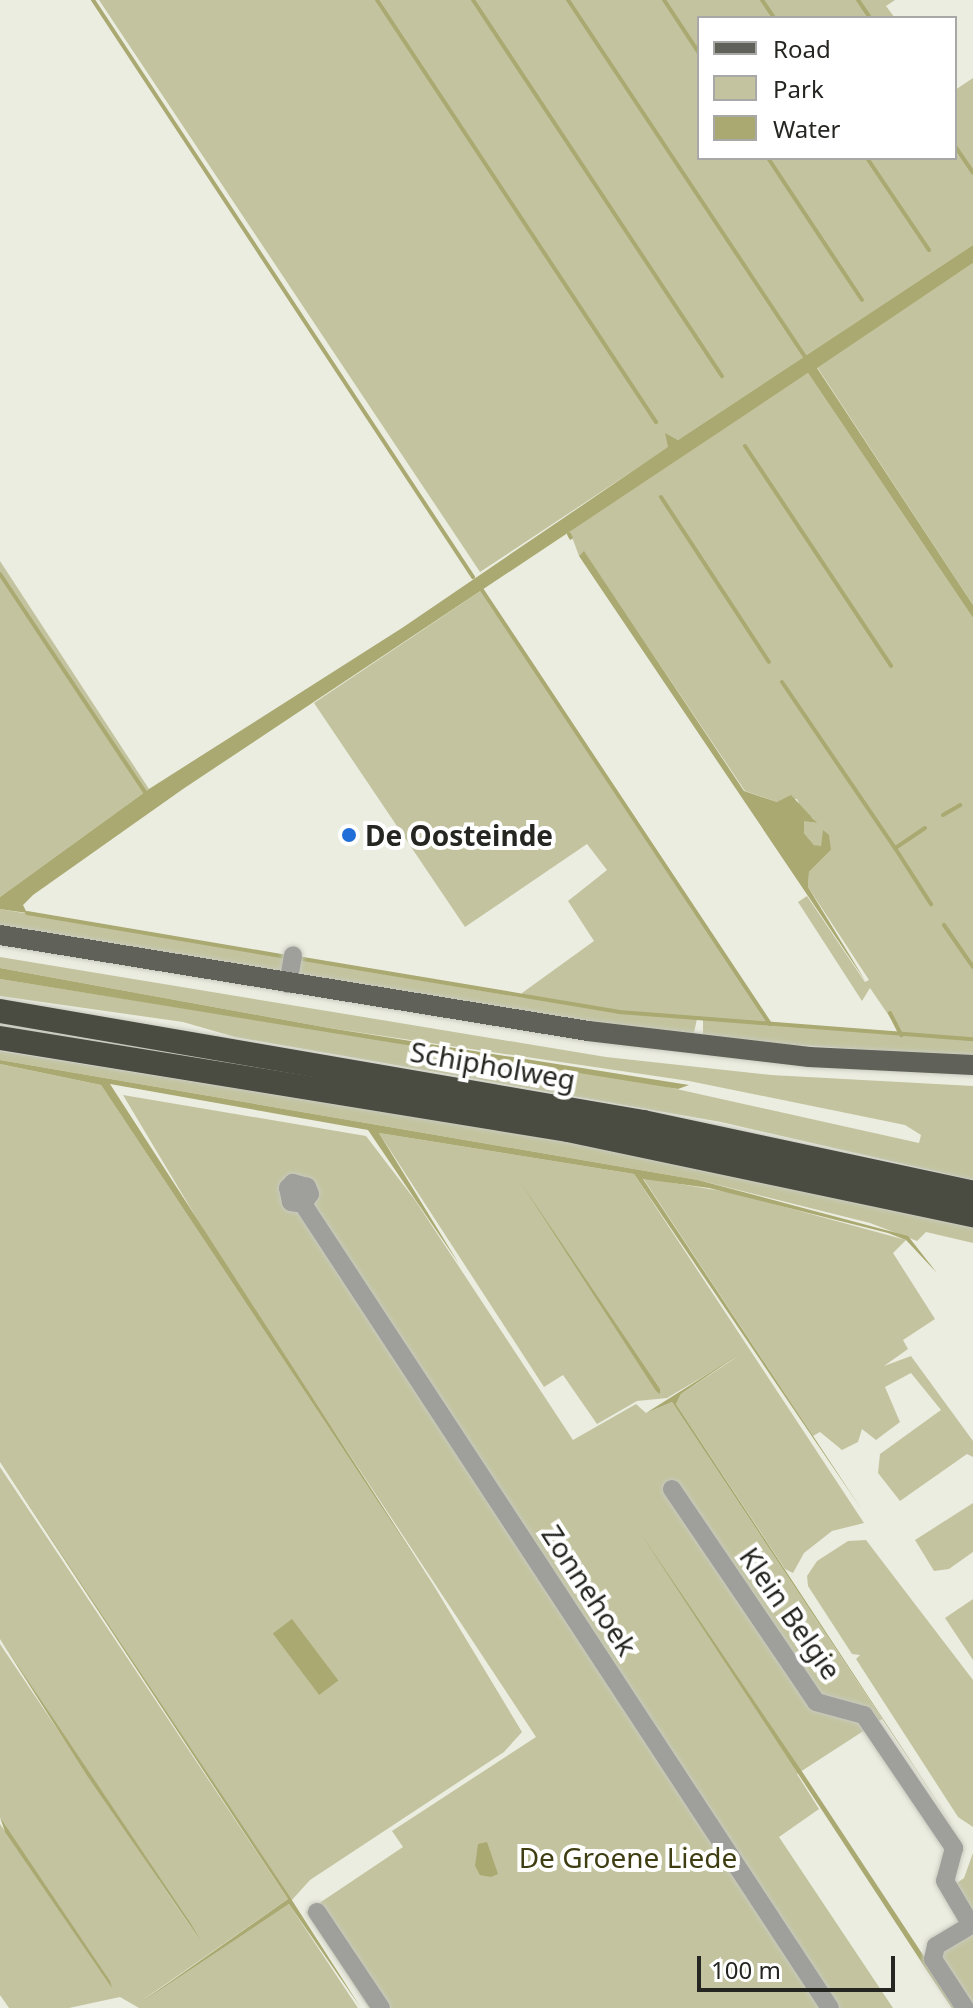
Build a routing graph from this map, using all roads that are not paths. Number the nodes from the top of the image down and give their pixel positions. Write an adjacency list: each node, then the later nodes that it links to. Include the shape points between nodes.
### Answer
1 (0, 935): 3 (main road, Schipholweg)
2 (293, 955): 3 (street)
3 (289, 980): 6 (main road, Schipholweg, via 706,1047)
4 (0, 1011): 7 (highway, Schipholweg, via 643,1122)
5 (0, 1038): 9 (highway, Schipholweg, via 568,1130)
6 (973, 1065)
7 (973, 1193)
8 (303, 1204): 13 (street, Zonnehoek)
9 (973, 1215)
10 (672, 1489): 14 (street, Klein Belgie, via 816,1702 864,1715 954,1848 945,1881 971,1925 936,1946 933,1959)
11 (317, 1912): 12 (street)
12 (381, 2008)
13 (830, 2008)
14 (965, 2008)

